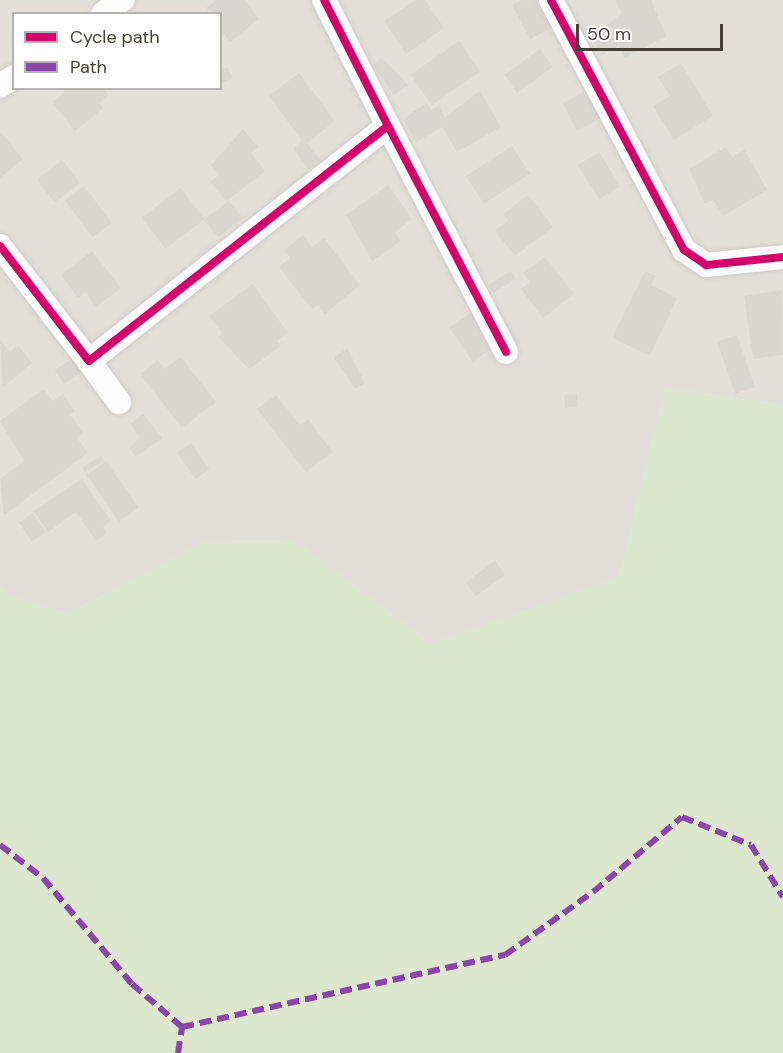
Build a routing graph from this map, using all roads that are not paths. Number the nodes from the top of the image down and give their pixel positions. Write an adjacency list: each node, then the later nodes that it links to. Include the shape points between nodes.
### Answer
1 (122, 0): 4 (street)
2 (324, 0): 5 (street)
3 (551, 0): 7 (street, via 684,250 706,265)
4 (106, 12)
5 (388, 126): 8 (street); 9 (street)
6 (0, 246): 9 (street)
7 (783, 257)
8 (506, 352)
9 (89, 361): 10 (street)
10 (119, 402)

